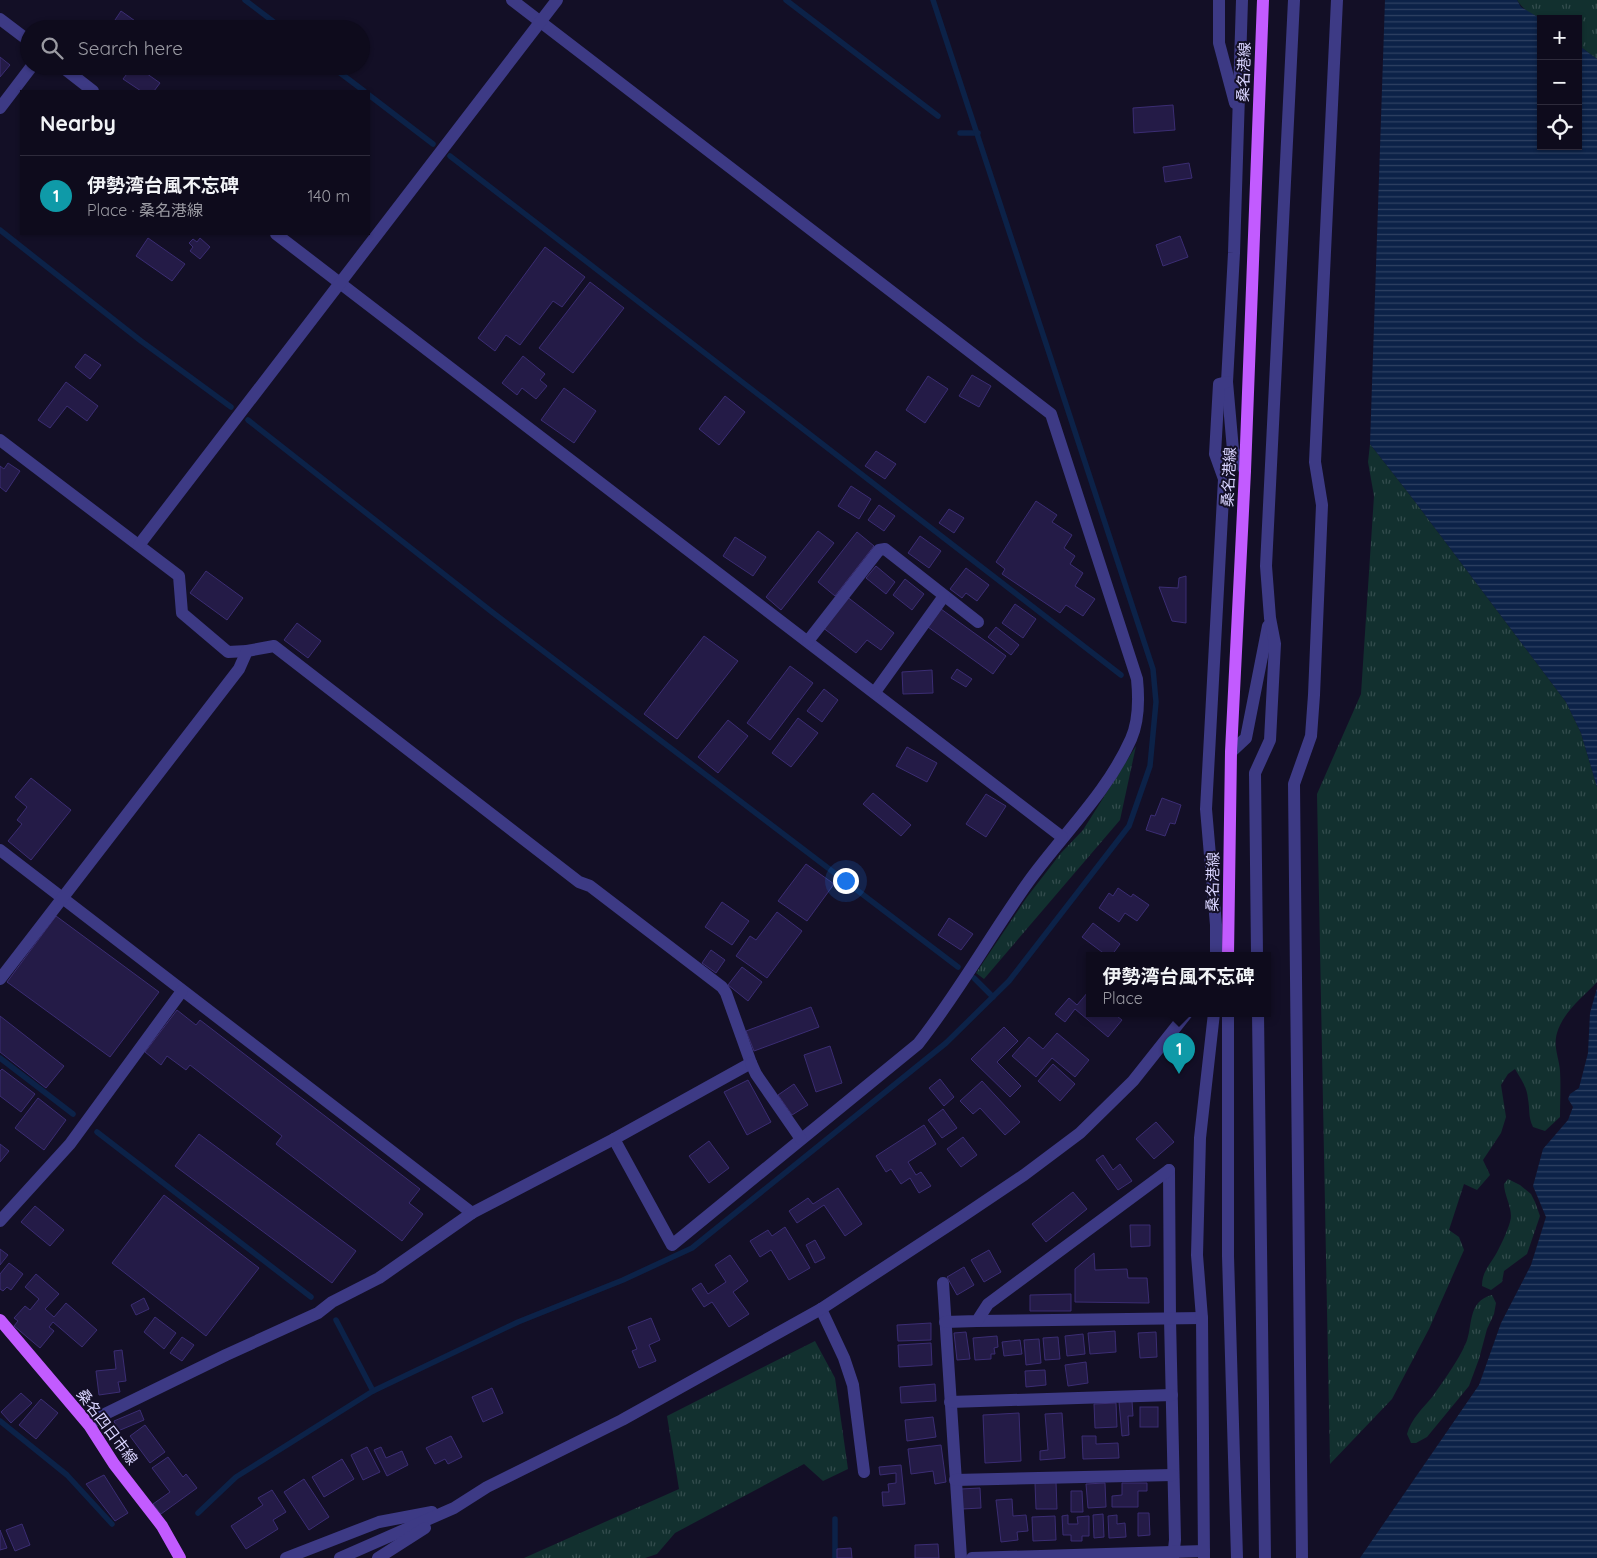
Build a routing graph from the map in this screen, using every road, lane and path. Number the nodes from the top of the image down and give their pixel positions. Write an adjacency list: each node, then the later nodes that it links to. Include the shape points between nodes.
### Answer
1 (512, 0): 9 (street)
2 (557, 0): 9 (street)
3 (1219, 0): 15 (street, via 1219,43)
4 (1242, 0): 15 (street)
5 (1263, 0): 20 (main road, 桑名港線)
6 (1294, 0): 23 (street, via 1266,566)
7 (1337, 0): 70 (street, via 1314,462 1322,505 1314,695 1310,736 1294,784)
8 (0, 19): 10 (street)
9 (540, 22): 17 (street); 29 (street, via 1051,414 1137,680 1139,698 1132,737 1119,764)
10 (20, 34)
11 (25, 75): 14 (street)
12 (73, 75): 13 (street)
13 (92, 90)
14 (0, 108)
15 (1239, 119): 18 (street)
16 (277, 235): 17 (street)
17 (340, 283): 21 (street); 25 (street)
18 (1227, 382): 20 (street, via 1233,450); 32 (street, via 1219,384 1215,454 1224,479 1206,809)
19 (0, 440): 21 (street)
20 (1246, 471): 28 (main road, 桑名港線)
21 (140, 545): 26 (street, via 178,576 182,613 228,652)
22 (944, 596): 24 (street); 25 (street, via 885,549 879,550); 27 (street)
23 (1270, 618): 28 (street, via 1246,738); 34 (street, via 1275,644 1270,740 1255,773)
24 (978, 622)
25 (808, 641): 27 (street)
26 (247, 651): 31 (street, via 239,669); 41 (street, via 274,646 578,882 590,886 722,987)
27 (875, 692): 29 (street)
28 (1231, 752): 33 (main road, 桑名港線)
29 (1062, 837): 43 (street, via 918,1044)
30 (0, 850): 31 (street)
31 (62, 898): 35 (street); 36 (street)
32 (1216, 952)
33 (1228, 952)
34 (1257, 952)
35 (0, 979)
36 (182, 991): 44 (street); 45 (street, via 70,1144)
37 (1184, 1017): 47 (street, via 1134,1081 1080,1133 984,1202)
38 (1214, 1017): 48 (street, via 1200,1138 1196,1255)
39 (1228, 1017): 68 (street, via 1228,1256)
40 (1258, 1017): 69 (street)
41 (751, 1063): 42 (street); 43 (street)
42 (614, 1139): 43 (street, via 672,1245); 44 (street)
43 (802, 1139)
44 (472, 1213): 55 (street, via 379,1278 332,1302 318,1313 120,1406)
45 (0, 1221)
46 (943, 1283): 51 (street)
47 (821, 1309): 56 (street, via 844,1358 852,1385); 59 (street, via 622,1420 487,1487)
48 (1202, 1318): 49 (street); 61 (street)
49 (1170, 1319): 52 (street); 52 (street, via 1169,1170 988,1304); 53 (street)
50 (0, 1320): 55 (main road, 桑名四日市線)
51 (945, 1322): 52 (street); 54 (street)
52 (977, 1322)
53 (1172, 1395): 54 (street); 57 (street)
54 (950, 1402): 58 (street)
55 (89, 1425): 62 (main road, 桑名四日市線)
56 (864, 1472)
57 (1173, 1475): 58 (street); 60 (street)
58 (955, 1480): 66 (street)
59 (454, 1508): 63 (street, via 379,1522); 64 (street); 65 (street)
60 (1174, 1555): 61 (street); 67 (street)
61 (1204, 1555)
62 (180, 1556)
63 (286, 1558)
64 (340, 1558)
65 (378, 1558)
66 (961, 1558)
67 (972, 1558)
68 (1237, 1558)
69 (1265, 1558)
70 (1302, 1558)

